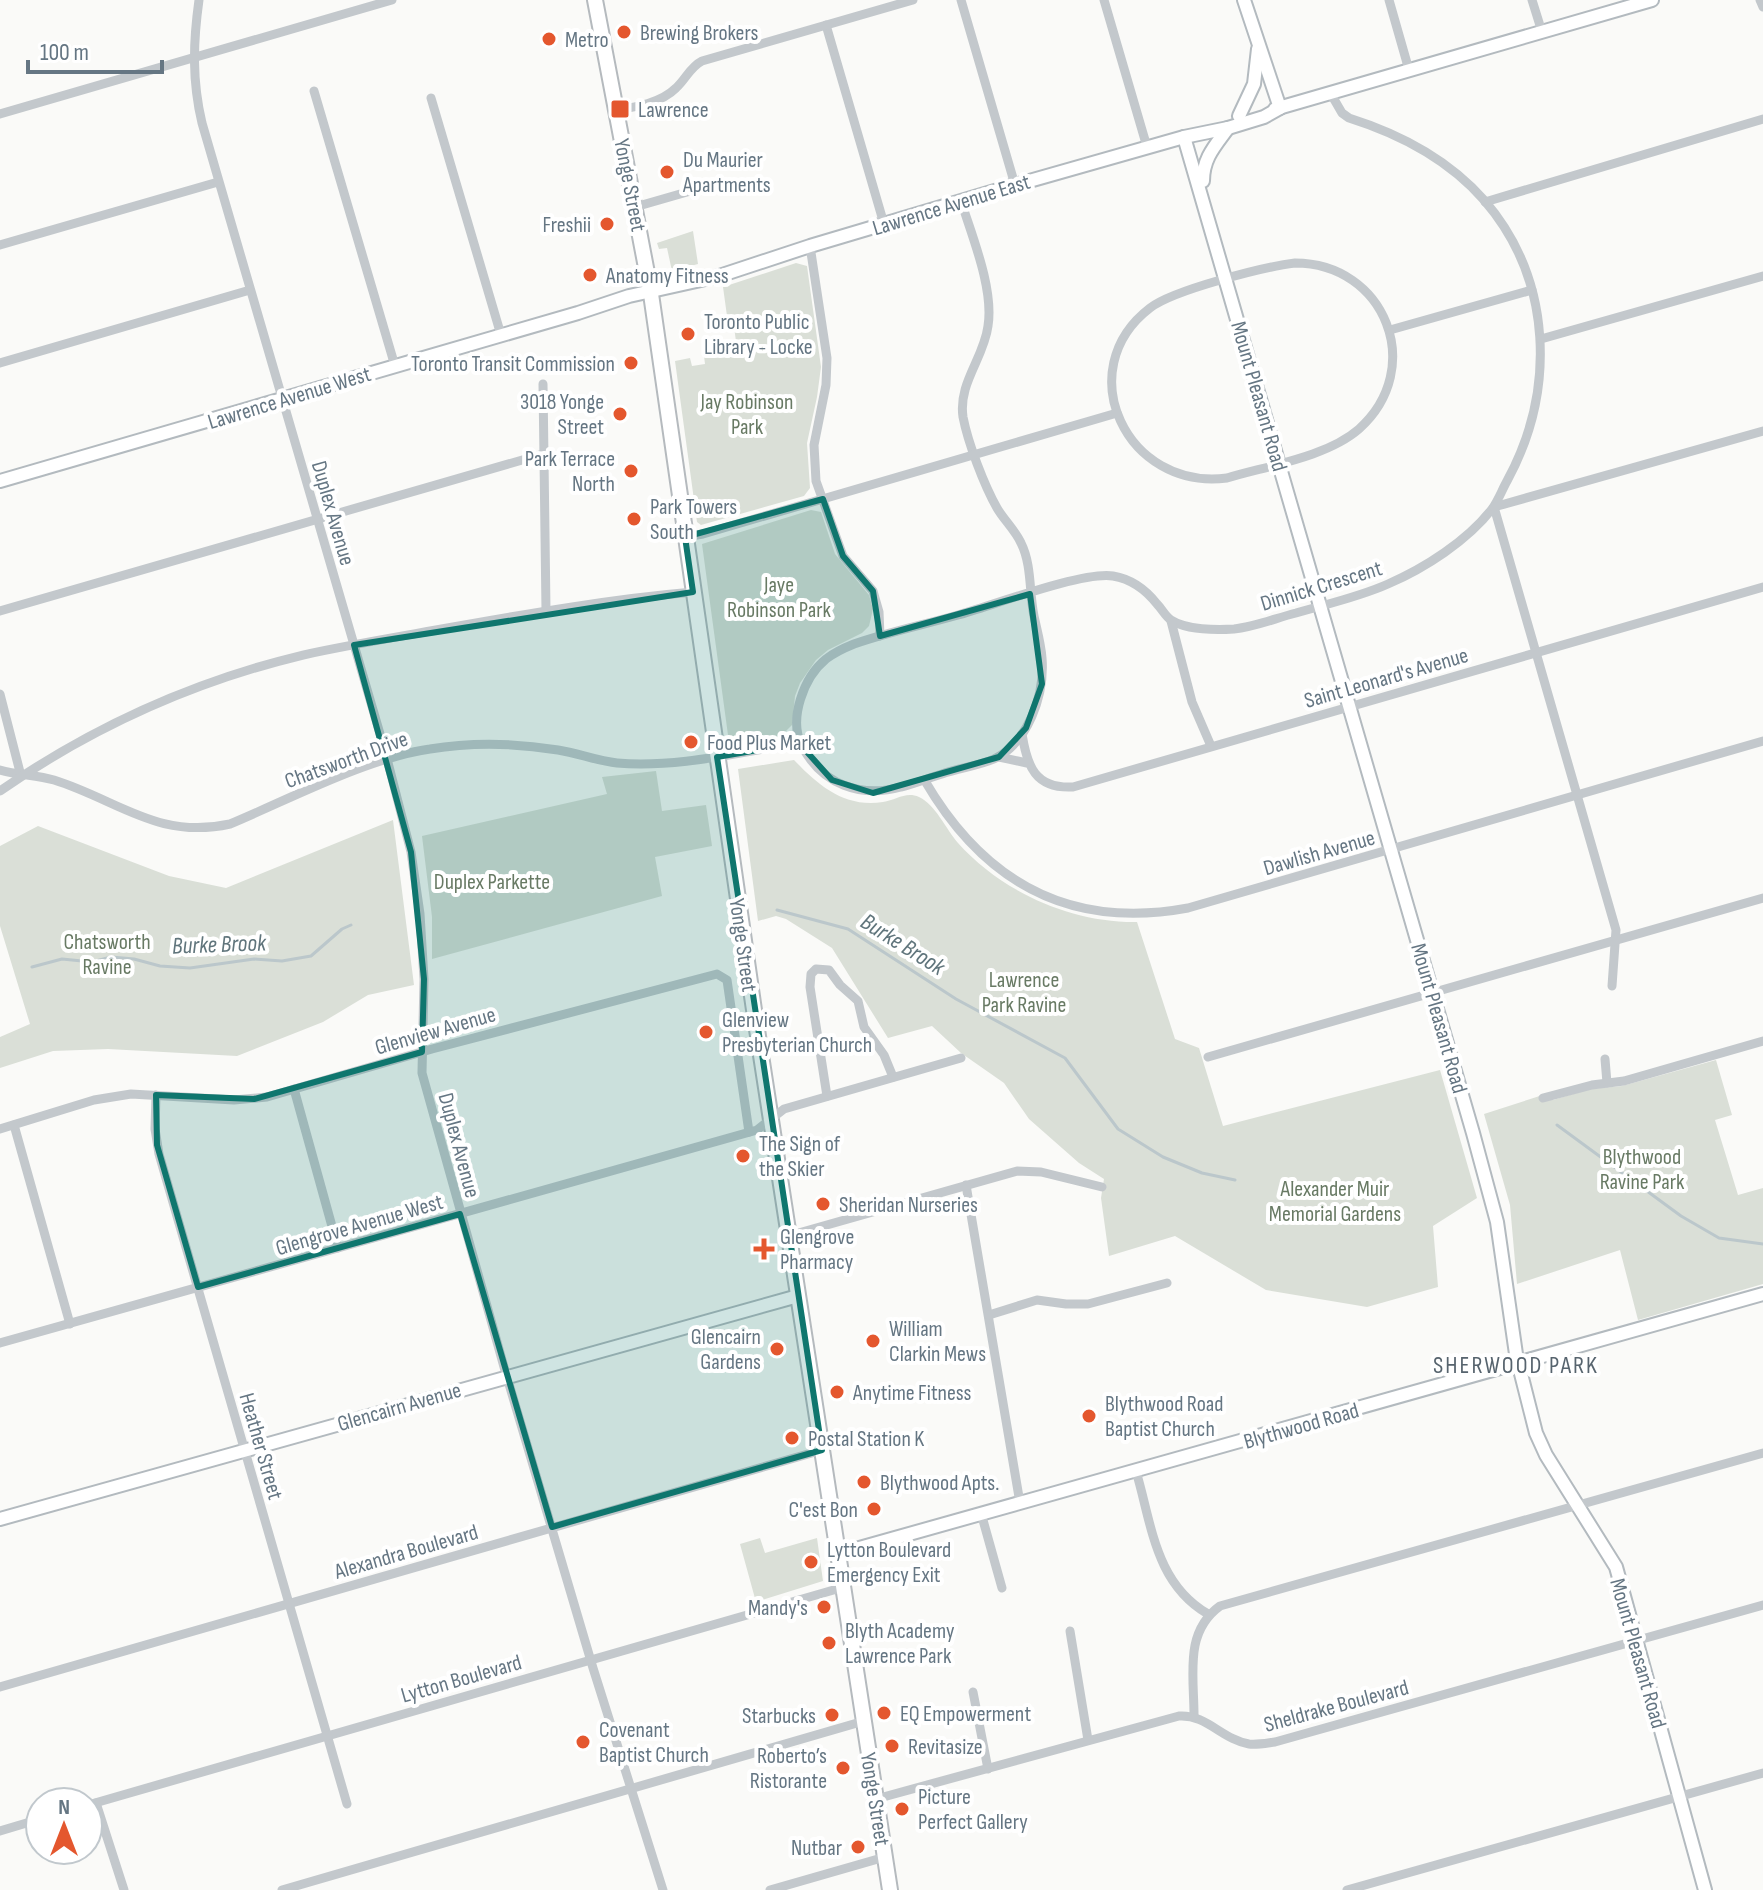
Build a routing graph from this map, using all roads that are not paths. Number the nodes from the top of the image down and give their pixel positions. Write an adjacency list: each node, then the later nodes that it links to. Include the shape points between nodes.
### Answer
1 (199, 0): 16 (street, Duplex Avenue)
2 (392, 0): 16 (street)
3 (595, 0): 22 (main road, Yonge Street)
4 (913, 0): 13 (street)
5 (961, 0): 30 (street)
6 (1104, 0): 28 (street)
7 (1244, 0): 15 (main road)
8 (1389, 0): 17 (street)
9 (1532, 0): 14 (street)
10 (1652, 0): 14 (main road, Lawrence Avenue East)
11 (1760, 0): 12 (street)
12 (1763, 7)
13 (826, 25): 22 (street, via 702,61 667,95); 36 (street)
14 (1542, 32): 17 (main road, Lawrence Avenue East)
15 (1258, 42): 21 (main road); 24 (main road, via 1254,84)
16 (193, 58): 23 (street); 29 (street, Duplex Avenue, via 200,115)
17 (1409, 70): 19 (main road, Lawrence Avenue East)
18 (314, 91): 48 (street)
19 (1331, 94): 21 (main road, Lawrence Avenue East); 34 (street, Dinnick Crescent, via 1349,118 1416,145)
20 (431, 98): 45 (street)
21 (1280, 108): 24 (main road, Lawrence Avenue East); 26 (main road, Lawrence Avenue East)
22 (617, 110): 35 (main road, Yonge Street)
23 (0, 114)
24 (1239, 116): 27 (main road, Lawrence Avenue East)
25 (1763, 119): 34 (street)
26 (1228, 128): 27 (main road, Lawrence Avenue East); 32 (main road, via 1203,166)
27 (1184, 137): 28 (main road, Lawrence Avenue East); 32 (main road, Mount Pleasant Road)
28 (1147, 147): 30 (main road, Lawrence Avenue East)
29 (218, 182): 37 (street); 41 (street, Duplex Avenue)
30 (1015, 185): 33 (main road, Lawrence Avenue East)
31 (694, 190): 35 (street)
32 (1203, 196): 40 (main road, Mount Pleasant Road)
33 (961, 201): 36 (main road, Lawrence Avenue East); 54 (street, via 990,308 984,344 964,395 964,418)
34 (1485, 202): 42 (street, Dinnick Crescent, via 1521,258)
35 (635, 207): 43 (main road, Yonge Street)
36 (884, 224): 38 (main road, Lawrence Avenue East)
37 (0, 245)
38 (810, 246): 43 (main road, Lawrence Avenue East); 57 (street, via 827,358 813,454)
39 (1763, 276): 46 (street)
40 (1227, 279): 44 (street, via 1284,264 1322,266 1359,285); 51 (street, via 1163,300 1138,320 1120,346 1114,367); 55 (main road, Mount Pleasant Road)
41 (250, 290): 47 (street); 50 (street, Duplex Avenue)
42 (1532, 290): 44 (street); 46 (street, Dinnick Crescent)
43 (651, 294): 45 (main road, Lawrence Avenue West); 60 (main road, Yonge Street)
44 (1390, 330): 55 (street, via 1391,379 1372,417 1346,439)
45 (501, 335): 48 (main road, Lawrence Avenue West)
46 (1541, 339): 58 (street, Dinnick Crescent, via 1531,426)
47 (0, 363)
48 (395, 366): 50 (main road, Lawrence Avenue West)
49 (543, 384): 53 (street)
50 (282, 398): 56 (main road, Lawrence Avenue West); 59 (street, Duplex Avenue)
51 (1117, 413): 54 (street); 55 (street, via 1141,451 1183,476 1212,480)
52 (1763, 431): 58 (street)
53 (543, 454): 59 (street); 65 (street)
54 (975, 455): 57 (street); 63 (street, via 990,495 1024,549)
55 (1278, 463): 64 (main road, Mount Pleasant Road)
56 (0, 481)
57 (823, 499): 60 (street); 68 (street, via 843,556 873,591)
58 (1494, 507): 64 (street, Dinnick Crescent, via 1420,568 1387,585); 70 (street)
59 (316, 519): 66 (street); 69 (street, Duplex Avenue)
60 (685, 537): 62 (main road, Yonge Street)
61 (1763, 587): 70 (street, Saint Leonard's Avenue)
62 (693, 592): 65 (street); 78 (main road, Yonge Street)
63 (1030, 594): 67 (street, via 1111,575 1144,590); 68 (street); 73 (street, via 1043,674)
64 (1321, 605): 67 (street, Dinnick Crescent, via 1232,629); 72 (main road, Mount Pleasant Road)
65 (546, 610): 69 (street)
66 (0, 611)
67 (1171, 621): 76 (street, via 1193,708)
68 (880, 636): 75 (street, via 839,651 812,675 800,704)
69 (354, 645): 79 (street, Duplex Avenue); 82 (street, via 272,664 172,698 82,739)
70 (1536, 652): 72 (street, Saint Leonard's Avenue); 85 (street)
71 (0, 694): 82 (street)
72 (1350, 706): 76 (street, Saint Leonard's Avenue); 86 (main road, Mount Pleasant Road)
73 (1022, 734): 77 (street); 80 (street)
74 (1763, 741): 85 (street, Dawlish Avenue)
75 (799, 743): 78 (street, Chatsworth Drive); 83 (street, via 822,773 853,790 873,793)
76 (1211, 746): 80 (street, Saint Leonard's Avenue, via 1073,787 1047,782)
77 (999, 757): 80 (street, Saint Leonard's Avenue); 83 (street)
78 (718, 758): 79 (street, Chatsworth Drive, via 617,763 556,749 496,744 426,749); 102 (main road, Yonge Street)
79 (387, 760): 82 (street, Chatsworth Drive, via 208,829 162,825 53,779); 92 (street, Duplex Avenue, via 411,852 420,914)
80 (1027, 763)
81 (0, 770): 82 (street, Chatsworth Drive)
82 (21, 776): 84 (street)
83 (925, 781): 86 (street, Dawlish Avenue, via 958,830 1000,870 1051,898 1101,912 1188,908)
84 (0, 791)
85 (1578, 796): 86 (street, Dawlish Avenue); 88 (street)
86 (1391, 850): 90 (main road, Mount Pleasant Road)
87 (1763, 898): 88 (street)
88 (1617, 939): 89 (street); 90 (street)
89 (1612, 986)
90 (1433, 994): 93 (street); 118 (main road, Mount Pleasant Road, via 1497,1222)
91 (1763, 1041): 97 (street)
92 (422, 1052): 98 (street, Glenview Avenue); 105 (street, Glenview Avenue, via 717,974 727,980); 108 (street, Duplex Avenue, via 422,1073)
93 (1208, 1057)
94 (961, 1058): 96 (street, Glengrove Avenue West)
95 (1605, 1059): 97 (street)
96 (893, 1077): 100 (street, Glengrove Avenue West); 100 (street, via 864,1027 858,1001 829,970 816,969 810,987)
97 (1607, 1083): 101 (street)
98 (294, 1089): 99 (street, Glenview Avenue, via 244,1100); 110 (street)
99 (156, 1095): 103 (street, Glenview Avenue, via 104,1098); 112 (street, Heather Street, via 157,1145)
100 (827, 1096): 102 (street, Glengrove Avenue West, via 784,1109)
101 (1543, 1098)
102 (770, 1120): 105 (street, Glengrove Avenue West); 109 (main road, Yonge Street)
103 (14, 1125): 104 (street, Glenview Avenue); 116 (street)
104 (0, 1129)
105 (749, 1132): 108 (street, Glengrove Avenue West)
106 (966, 1185): 107 (street, via 1028,1170); 109 (street); 115 (street)
107 (1102, 1187)
108 (460, 1213): 110 (street, Glengrove Avenue West); 119 (street, Duplex Avenue)
109 (788, 1236): 114 (main road, Yonge Street)
110 (338, 1248): 112 (street, Glengrove Avenue West)
111 (1167, 1283): 115 (street, via 1099,1302 1037,1300)
112 (198, 1287): 116 (street, Glengrove Avenue West); 120 (street, Heather Street)
113 (1763, 1294): 118 (main road, Blythwood Road)
114 (798, 1296): 119 (main road, Glencairn Avenue); 121 (main road, Yonge Street)
115 (989, 1315): 124 (street)
116 (70, 1324): 117 (street, Glengrove Avenue West)
117 (0, 1343)
118 (1518, 1365): 123 (main road, Blythwood Road); 125 (main road, Mount Pleasant Road, via 1540,1443)
119 (507, 1376): 120 (main road, Glencairn Avenue); 128 (street, Duplex Avenue)
120 (244, 1450): 127 (main road, Glencairn Avenue); 132 (street, Heather Street)
121 (822, 1450): 128 (street, Alexandra Boulevard); 129 (main road, Yonge Street)
122 (1763, 1453): 125 (street)
123 (1136, 1471): 124 (main road, Blythwood Road); 134 (street, via 1167,1574)
124 (1020, 1503): 126 (main road, Blythwood Road)
125 (1577, 1504): 134 (street, via 1220,1606); 136 (main road, Mount Pleasant Road, via 1616,1567)
126 (981, 1513): 129 (main road, Blythwood Road); 131 (street)
127 (0, 1519)
128 (552, 1527): 132 (street, Alexandra Boulevard); 137 (street, Duplex Avenue)
129 (838, 1554): 130 (main road, Yonge Street)
130 (844, 1587): 137 (street, Lytton Boulevard); 141 (main road, Yonge Street)
131 (1002, 1588)
132 (289, 1603): 138 (street, Alexandra Boulevard); 142 (street, Heather Street)
133 (1763, 1605): 136 (street, Sheldrake Boulevard)
134 (1208, 1614): 140 (street, via 1193,1651)
135 (1070, 1631): 143 (street)
136 (1636, 1641): 140 (street, Sheldrake Boulevard, via 1275,1742 1252,1745 1236,1740); 147 (main road, Mount Pleasant Road)
137 (590, 1659): 142 (street, Lytton Boulevard); 146 (street, Duplex Avenue)
138 (0, 1687)
139 (973, 1692): 144 (street)
140 (1194, 1715): 143 (street)
141 (864, 1721): 146 (street); 148 (main road, Yonge Street)
142 (327, 1735): 149 (street, Lytton Boulevard); 150 (street, Heather Street)
143 (1088, 1740): 144 (street)
144 (988, 1769): 148 (street)
145 (1763, 1773): 147 (street)
146 (631, 1788): 156 (street); 157 (street, Duplex Avenue)
147 (1679, 1797): 160 (street); 161 (main road, Mount Pleasant Road)
148 (876, 1799): 154 (main road, Yonge Street)
149 (104, 1800)
150 (347, 1804)
151 (24, 1824): 152 (street)
152 (0, 1831)
153 (104, 1836): 155 (street)
154 (885, 1857): 158 (street); 159 (main road, Yonge Street)
155 (124, 1890)
156 (282, 1890)
157 (663, 1890)
158 (770, 1890)
159 (890, 1890)
160 (1347, 1890)
161 (1705, 1890)

